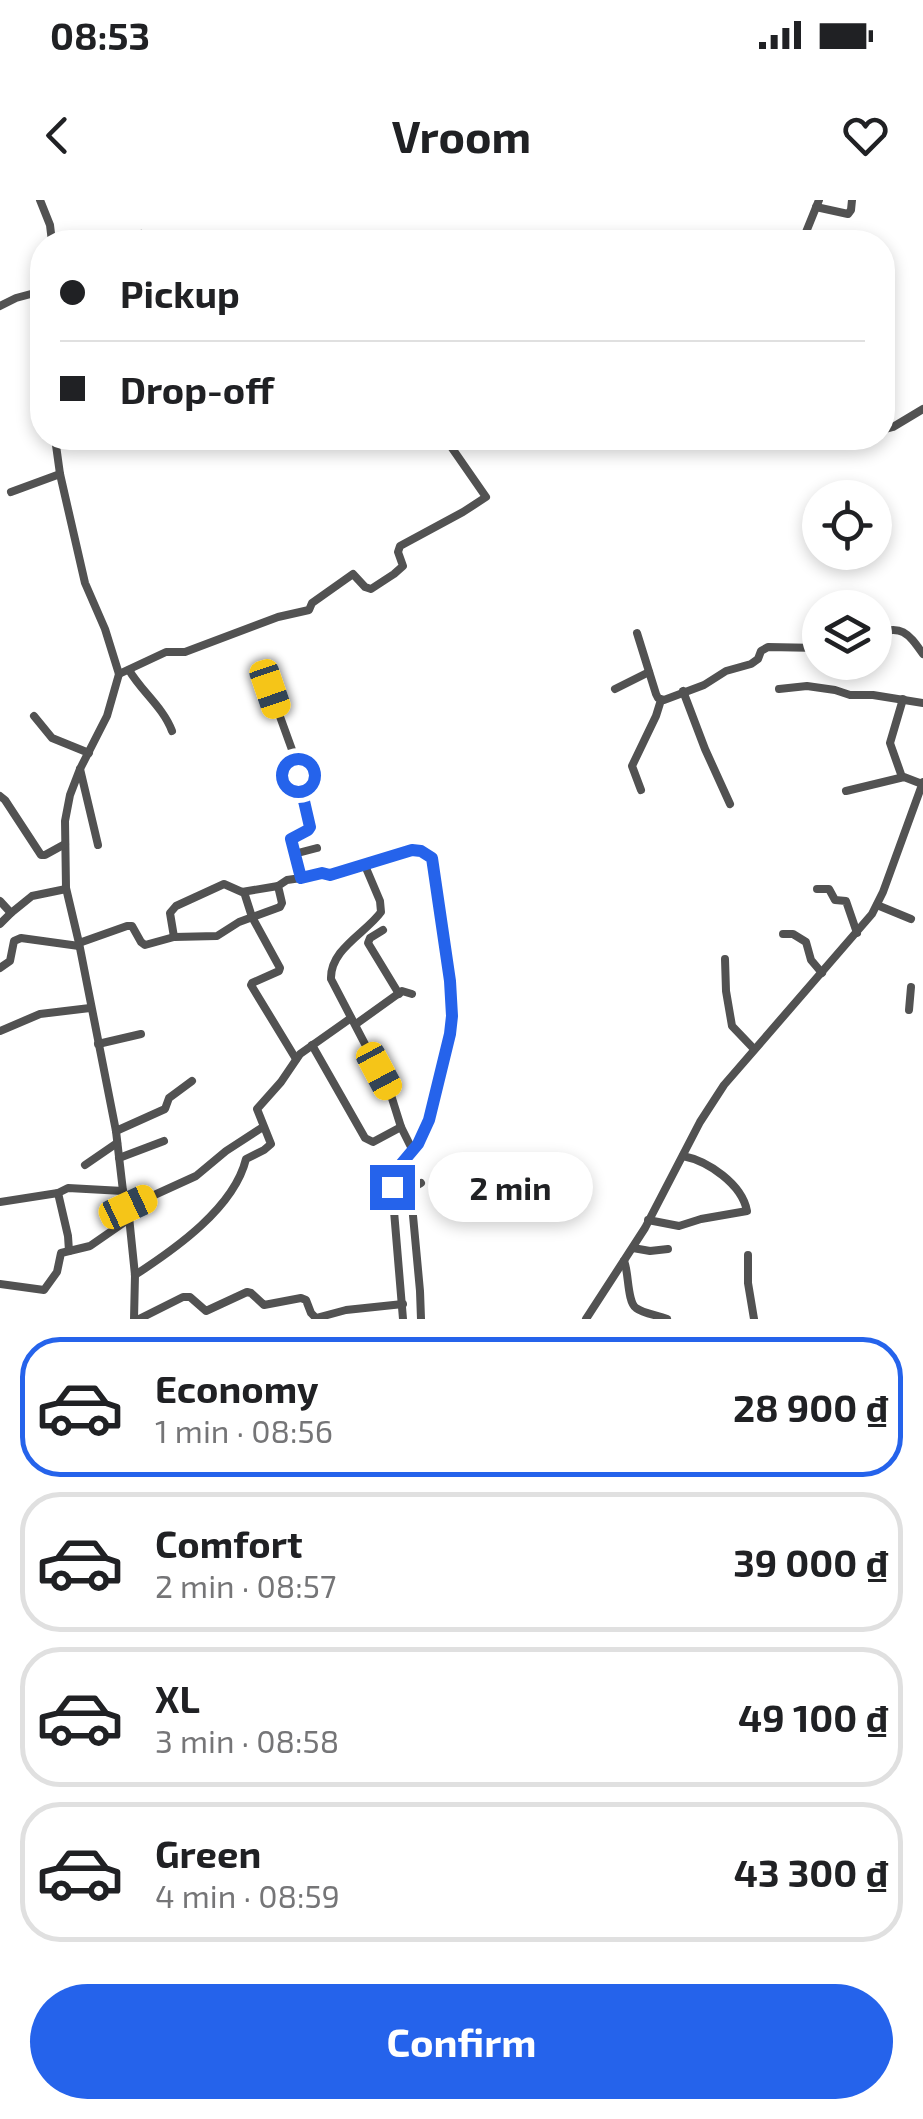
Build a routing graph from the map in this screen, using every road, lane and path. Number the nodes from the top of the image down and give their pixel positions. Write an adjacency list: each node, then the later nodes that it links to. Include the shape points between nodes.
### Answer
1 (40, 200): 4 (street)
2 (852, 200): 3 (street, via 848,214)
3 (818, 204): 5 (street)
4 (51, 230)
5 (807, 230)
6 (30, 294): 7 (street)
7 (0, 306)
8 (923, 408): 9 (street)
9 (895, 425)
10 (57, 450): 12 (street)
11 (453, 450): 18 (street, via 486,497 400,546 402,566 394,574 371,589 353,574 309,610 185,652 166,652)
12 (60, 474): 13 (street); 20 (street, via 86,583)
13 (10, 492)
14 (892, 629): 17 (street)
15 (637, 632): 19 (street)
16 (802, 648): 24 (street, via 768,647 755,662)
17 (923, 654)
18 (129, 670): 20 (street); 29 (street)
19 (650, 672): 23 (street); 25 (street)
20 (118, 674): 30 (street)
21 (779, 688): 26 (street)
22 (270, 689): 42 (street, via 310,827 291,839)
23 (615, 689)
24 (684, 691): 25 (street); 38 (street)
25 (661, 700): 34 (street, via 632,766)
26 (902, 700): 27 (street); 32 (street, via 890,742)
27 (923, 704)
28 (34, 716): 30 (street, via 52,738)
29 (172, 732)
30 (89, 753): 31 (street)
31 (80, 768): 39 (street); 40 (street)
32 (902, 777): 33 (street); 35 (street)
33 (922, 783): 37 (street)
34 (641, 790)
35 (846, 791)
36 (0, 796): 39 (street, via 41,855)
37 (920, 800): 50 (street)
38 (730, 804)
39 (65, 844): 46 (street)
40 (98, 845)
41 (318, 848): 42 (street)
42 (294, 854): 44 (street)
43 (366, 868): 68 (street, via 381,912 330,973)
44 (301, 878): 45 (street); 81 (street, via 412,850 432,858 452,1016 429,1120)
45 (278, 886): 48 (street); 52 (street, via 280,907)
46 (66, 889): 51 (street, via 38,894); 59 (street)
47 (817, 890): 57 (street, via 829,889 835,900 846,901)
48 (244, 892): 52 (street); 58 (street, via 224,884 176,906 170,913)
49 (0, 901): 51 (street)
50 (877, 905): 53 (street); 57 (street)
51 (11, 913): 54 (street)
52 (252, 917): 58 (street, via 216,936); 74 (street, via 280,968 251,986)
53 (911, 920)
54 (0, 924)
55 (382, 930): 64 (street, via 368,944)
56 (782, 934): 62 (street, via 806,942)
57 (857, 934): 62 (street)
58 (174, 938): 59 (street, via 145,945 127,926)
59 (79, 944): 61 (street, via 21,938); 66 (street)
60 (724, 959): 73 (street, via 732,1026)
61 (0, 968)
62 (822, 973): 73 (street)
63 (911, 987): 67 (street)
64 (398, 994): 65 (street); 68 (street)
65 (412, 994)
66 (90, 1008): 69 (street, via 29,1017); 71 (street)
67 (909, 1010)
68 (354, 1022): 72 (street); 77 (street)
69 (0, 1031)
70 (140, 1034): 71 (street)
71 (98, 1044): 78 (street)
72 (312, 1045): 74 (street); 77 (street, via 364,1138 373,1142)
73 (754, 1049): 82 (street, via 710,1105)
74 (296, 1058): 76 (street, via 257,1109)
75 (192, 1081): 78 (street, via 168,1098 165,1109)
76 (263, 1126): 89 (street, via 196,1176); 97 (street, via 271,1144 246,1159 221,1204)
77 (402, 1127): 81 (street)
78 (116, 1131): 80 (street)
79 (164, 1141): 83 (street)
80 (117, 1142): 83 (street); 84 (street)
81 (413, 1151): 99 (street, via 392,1187)
82 (682, 1156): 91 (street); 91 (street, via 729,1182 747,1211 678,1226)
83 (119, 1158): 86 (street)
84 (85, 1165)
85 (422, 1182): 102 (street, via 410,1194)
86 (123, 1192): 87 (street); 89 (street)
87 (58, 1193): 88 (street); 94 (street)
88 (0, 1202)
89 (128, 1207): 90 (street)
90 (129, 1219): 94 (street); 97 (street)
91 (648, 1220): 92 (street)
92 (632, 1248): 93 (street); 96 (street)
93 (668, 1249)
94 (69, 1252): 98 (street, via 59,1256 44,1290)
95 (748, 1255): 105 (street)
96 (624, 1260): 103 (street); 104 (street, via 632,1304)
97 (135, 1275): 100 (street)
98 (0, 1284)
99 (403, 1304): 100 (street, via 316,1318 301,1298 264,1305 247,1292 206,1311 183,1297); 101 (street)
100 (136, 1319)
101 (403, 1319)
102 (421, 1319)
103 (586, 1319)
104 (667, 1319)
105 (754, 1319)

